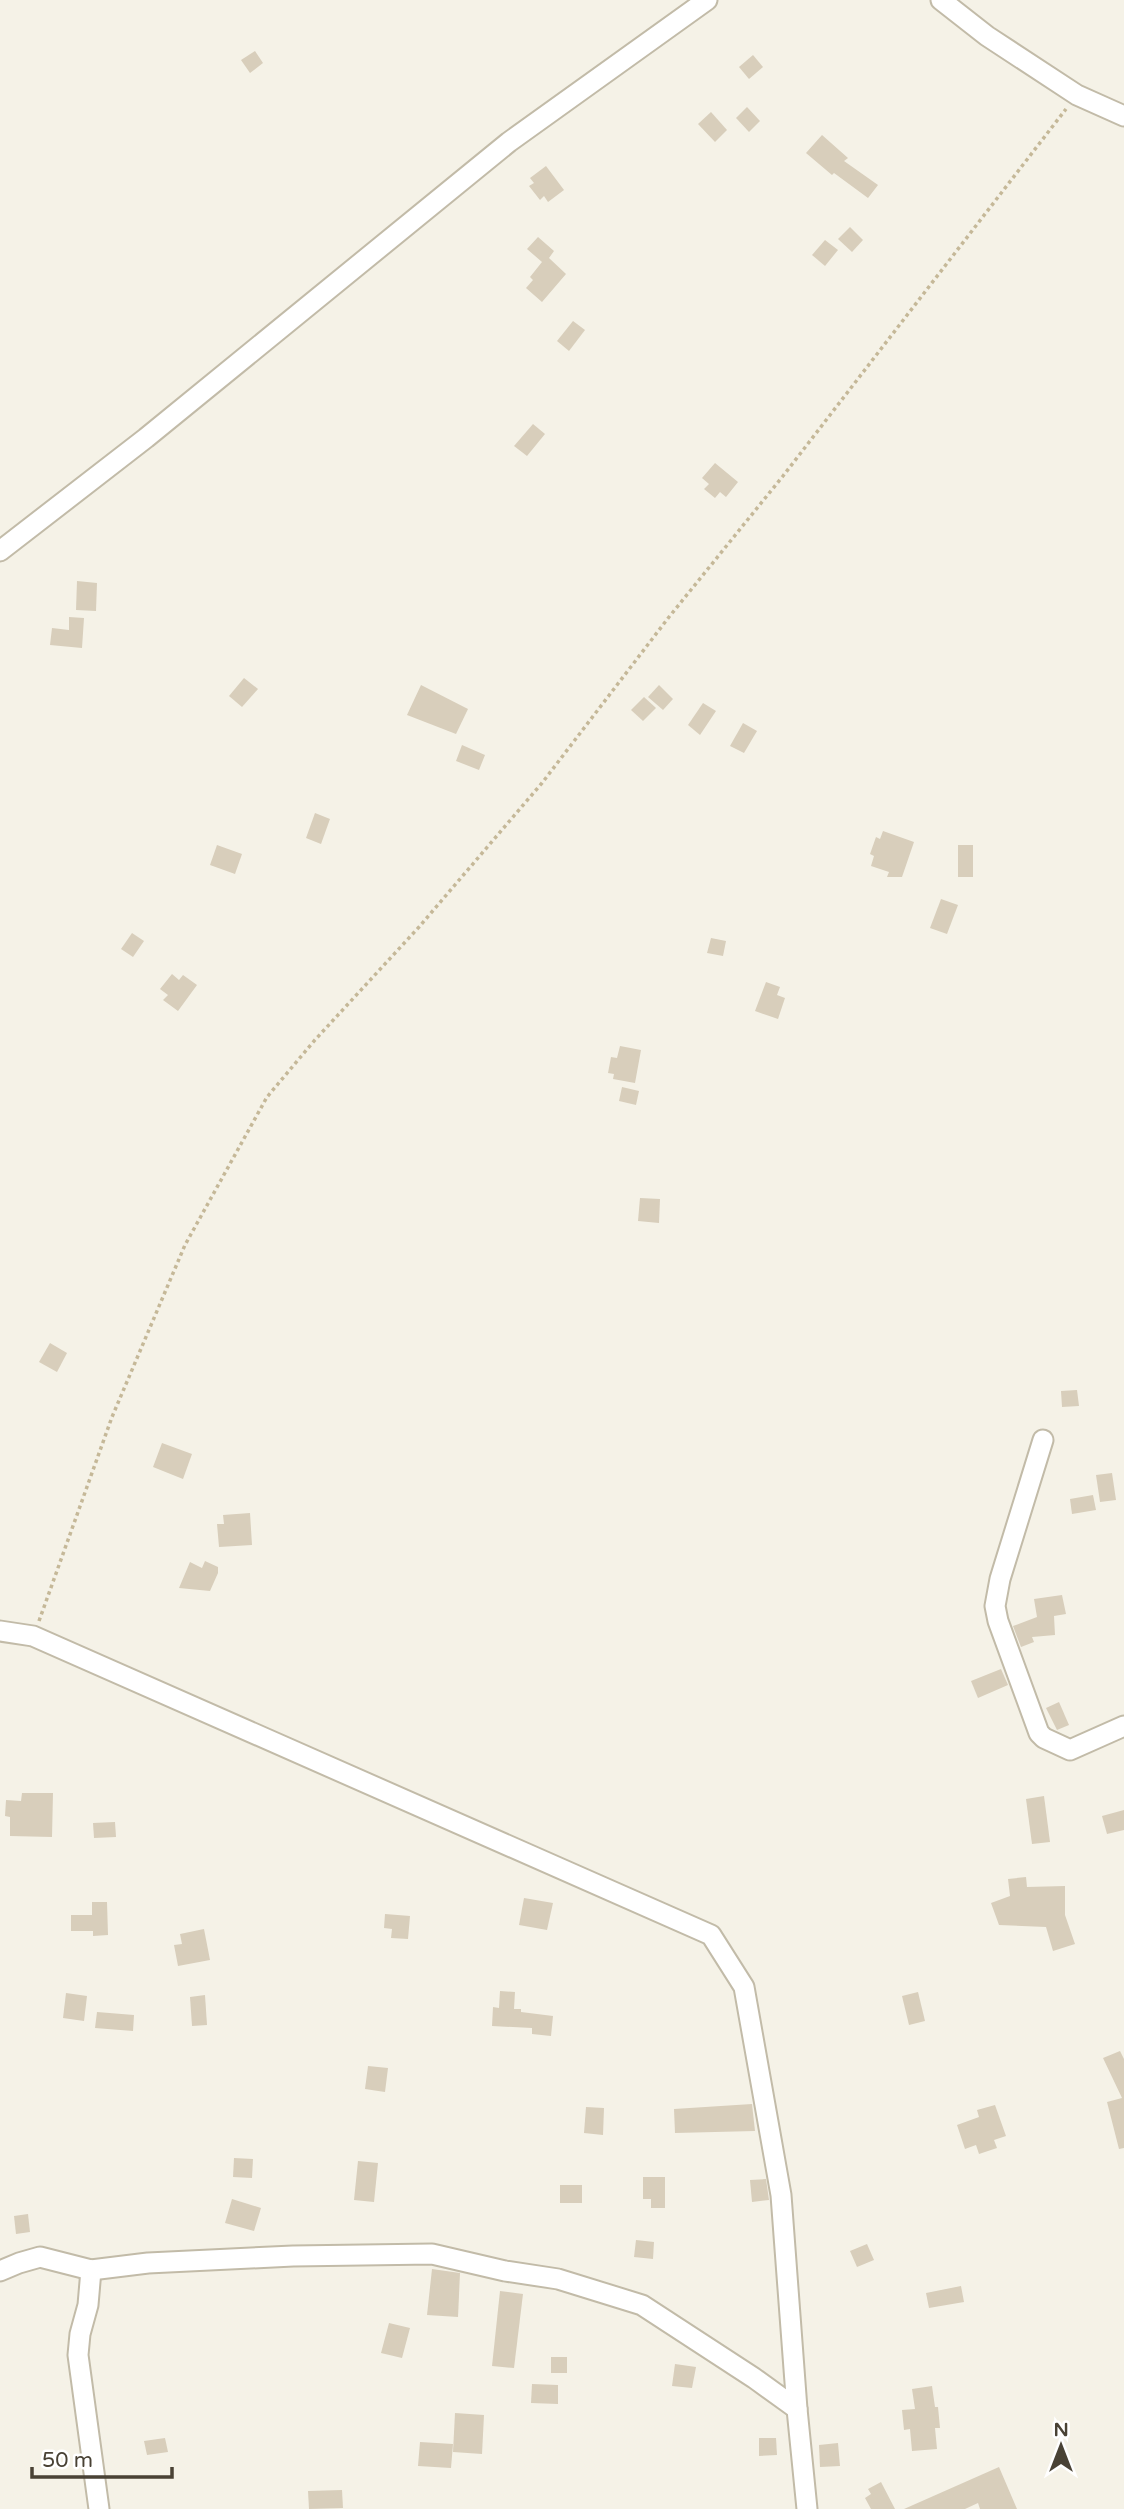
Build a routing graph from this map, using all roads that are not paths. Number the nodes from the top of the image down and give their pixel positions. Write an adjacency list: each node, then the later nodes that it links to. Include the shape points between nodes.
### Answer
1 (707, 0): 4 (street, via 509,142)
2 (941, 0): 3 (street, via 1077,95)
3 (1124, 116)
4 (0, 551)
5 (1043, 1440): 7 (street, via 1000,1579 995,1606 998,1621 1044,1738 1070,1750)
6 (0, 1631): 10 (street, via 33,1636 712,1935 744,1987 749,2013 781,2195)
7 (1124, 1726)
8 (91, 2270): 9 (street, via 40,2258); 10 (street, via 293,2256 432,2254 558,2279 642,2305); 11 (street, via 78,2355)
9 (0, 2271)
10 (797, 2409): 12 (street)
11 (99, 2509)
12 (807, 2509)

